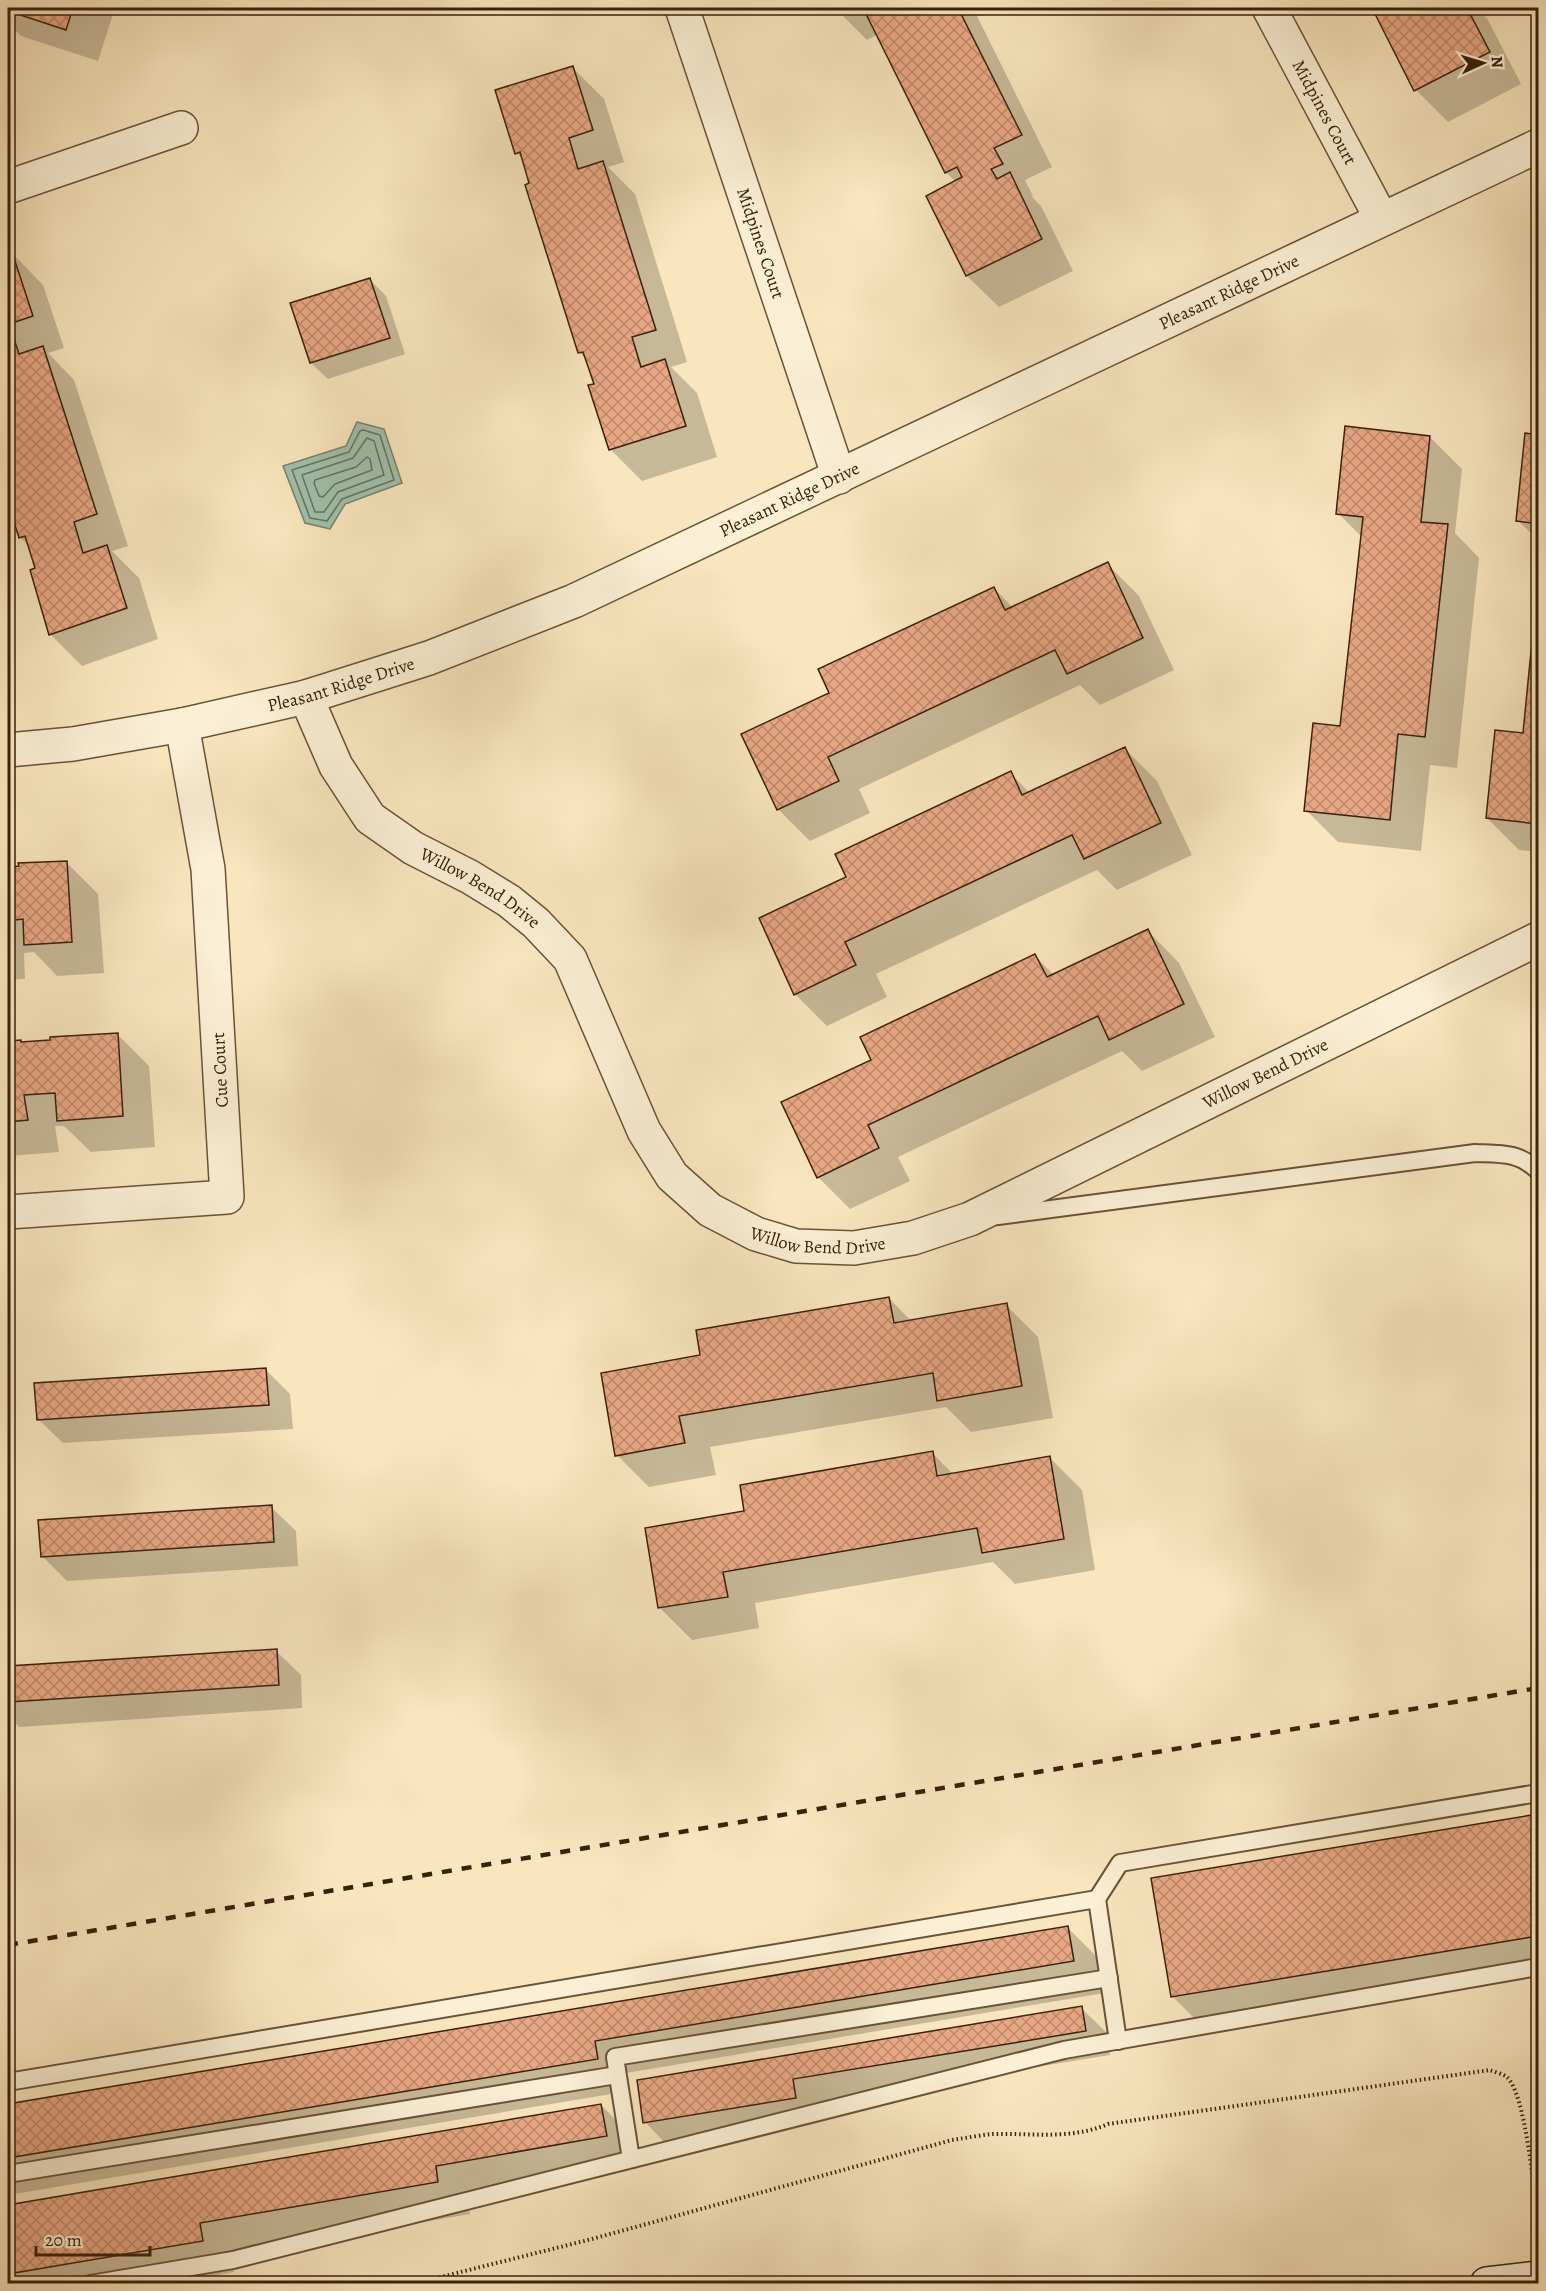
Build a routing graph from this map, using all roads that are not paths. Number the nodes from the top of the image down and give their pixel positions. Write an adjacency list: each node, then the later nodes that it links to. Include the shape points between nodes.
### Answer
1 (682, 8): 7 (street, Midpines Court)
2 (1269, 8): 6 (street, Midpines Court)
3 (181, 128): 5 (street)
4 (1539, 146): 6 (street, Pleasant Ridge Drive)
5 (8, 187)
6 (1381, 218): 7 (street, Pleasant Ridge Drive)
7 (839, 477): 8 (street, Pleasant Ridge Drive, via 574,601 429,658)
8 (306, 697): 9 (street, Pleasant Ridge Drive); 14 (street, Willow Bend Drive, via 336,766 370,818 413,848 509,901 570,959 644,1131 672,1176 710,1210 756,1234 808,1247 854,1248 913,1238)
9 (182, 725): 10 (street, Pleasant Ridge Drive, via 72,744); 13 (street, Cue Court, via 208,870 227,1197)
10 (8, 750)
11 (1539, 939): 14 (street, Willow Bend Drive)
12 (1539, 1171): 14 (lane, via 1528,1161 1503,1154 1475,1153)
13 (8, 1212)
14 (970, 1219)
15 (1539, 1793): 16 (lane, via 1120,1863)
16 (1097, 1899): 18 (lane); 21 (lane)
17 (1539, 1967): 19 (lane)
18 (1109, 1978): 19 (lane); 20 (lane, via 615,2057)
19 (1118, 2041): 22 (lane, via 1064,2050)
20 (617, 2075): 22 (lane); 23 (lane)
21 (8, 2082)
22 (631, 2159): 25 (lane, via 233,2260)
23 (8, 2174)
24 (1539, 2278): 26 (street)
25 (90, 2283)
26 (1487, 2283)

